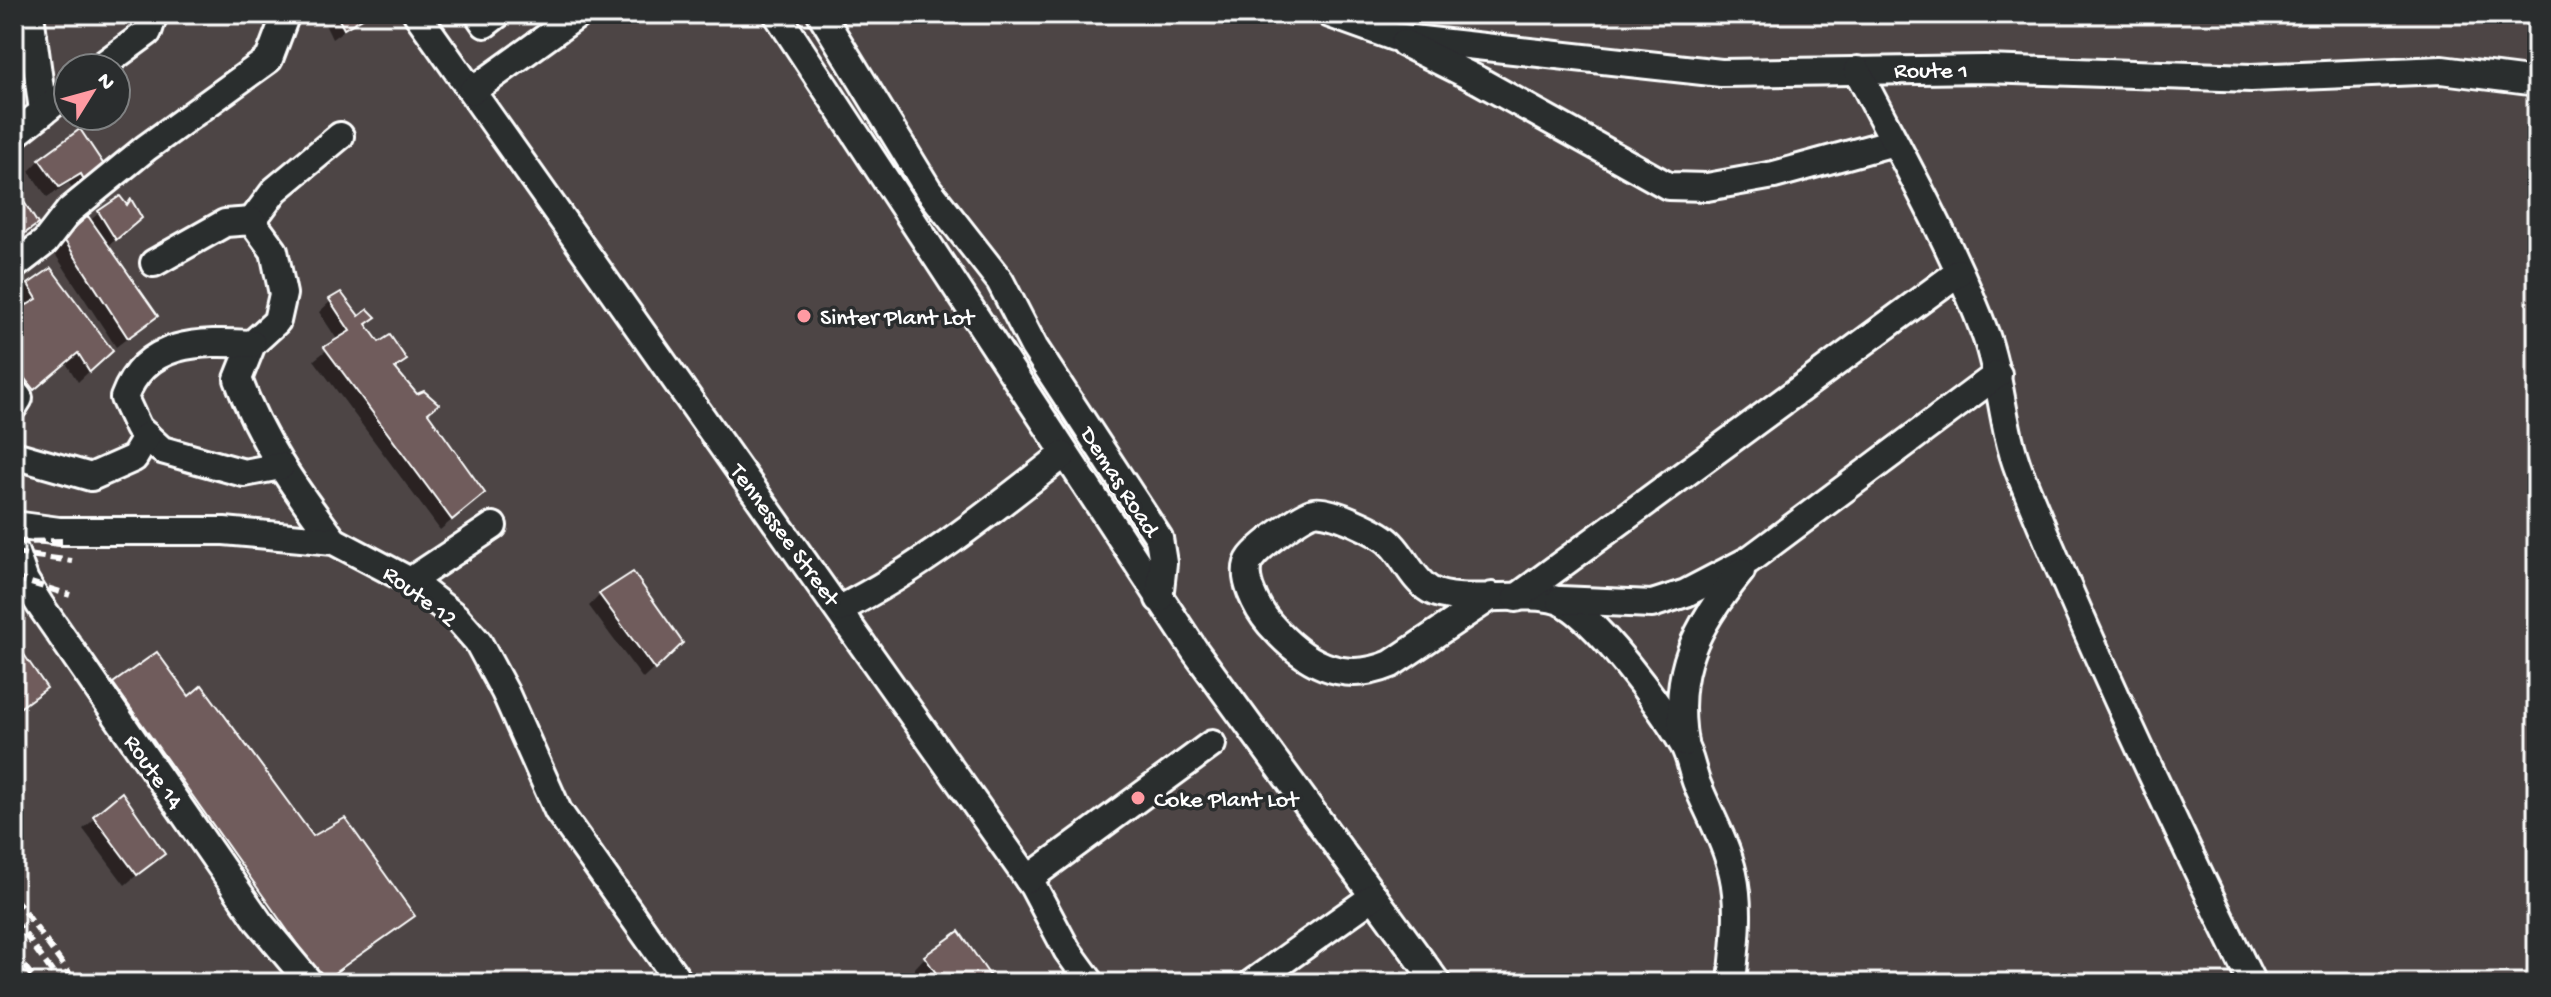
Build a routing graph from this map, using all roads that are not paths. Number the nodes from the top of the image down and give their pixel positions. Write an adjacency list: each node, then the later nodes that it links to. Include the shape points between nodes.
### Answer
1 (30, 14): 17 (street)
2 (154, 14): 12 (street, via 148,32)
3 (286, 14): 23 (street, via 269,59 146,148 69,211 45,242)
4 (417, 14): 15 (street, Tennessee Street)
5 (478, 14): 6 (street, via 485,24)
6 (498, 14)
7 (579, 14): 15 (street)
8 (777, 14): 31 (street)
9 (821, 14): 40 (street, Demas Road, via 928,189 1000,281 1034,347 1159,538)
10 (1330, 14): 11 (street, Route 1)
11 (1394, 37): 13 (street, Route 1, via 1721,73); 20 (street, via 1668,186 1707,187 1774,175)
12 (121, 52)
13 (1857, 70): 14 (street, Route 1, via 2086,70 2251,78 2442,70); 20 (street)
14 (2537, 82)
15 (472, 91): 42 (street, Tennessee Street)
16 (52, 104): 17 (street)
17 (43, 111): 18 (street)
18 (14, 135)
19 (340, 136): 21 (street, via 275,190)
20 (1894, 142): 24 (street)
21 (252, 221): 22 (street, via 225,223); 25 (street, via 274,251 283,294 277,321)
22 (154, 263)
23 (14, 266)
24 (1959, 272): 26 (street); 39 (street)
25 (252, 344): 29 (street, via 200,341 165,352 131,377 124,398); 32 (street, via 238,379 254,422)
26 (1998, 374): 37 (street); 53 (street, via 2005,427 2019,471)
27 (14, 392): 28 (street, via 19,398)
28 (14, 406)
29 (147, 436): 30 (street, via 134,458 91,477); 32 (street, via 162,450 244,473)
30 (14, 455)
31 (1063, 455): 40 (street); 42 (street, via 950,543)
32 (281, 466): 35 (street)
33 (14, 525): 35 (street, Route 12, via 59,531 224,531)
34 (493, 526): 38 (street)
35 (334, 541): 38 (street, Route 12)
36 (14, 550): 47 (street, Route 14, via 40,605 259,922)
37 (1749, 560): 41 (street, via 1686,593 1652,604); 44 (street, via 1710,611 1684,667 1679,699)
38 (410, 581): 48 (street, Route 12, via 478,642 558,811)
39 (1504, 597): 39 (street, via 1439,594 1390,542 1324,511 1305,516 1254,555 1247,569 1262,615 1290,646 1317,665 1342,672 1391,664); 41 (street)
40 (1159, 599): 46 (street)
41 (1557, 600): 44 (street, via 1597,627)
42 (840, 609): 45 (street, Tennessee Street)
43 (1212, 744): 45 (street)
44 (1685, 746): 52 (street, via 1734,875)
45 (1028, 879): 49 (street, Tennessee Street)
46 (1374, 896): 50 (street); 51 (street)
47 (310, 983)
48 (680, 983)
49 (1091, 983)
50 (1252, 983)
51 (1437, 983)
52 (1732, 983)
53 (2252, 983)

